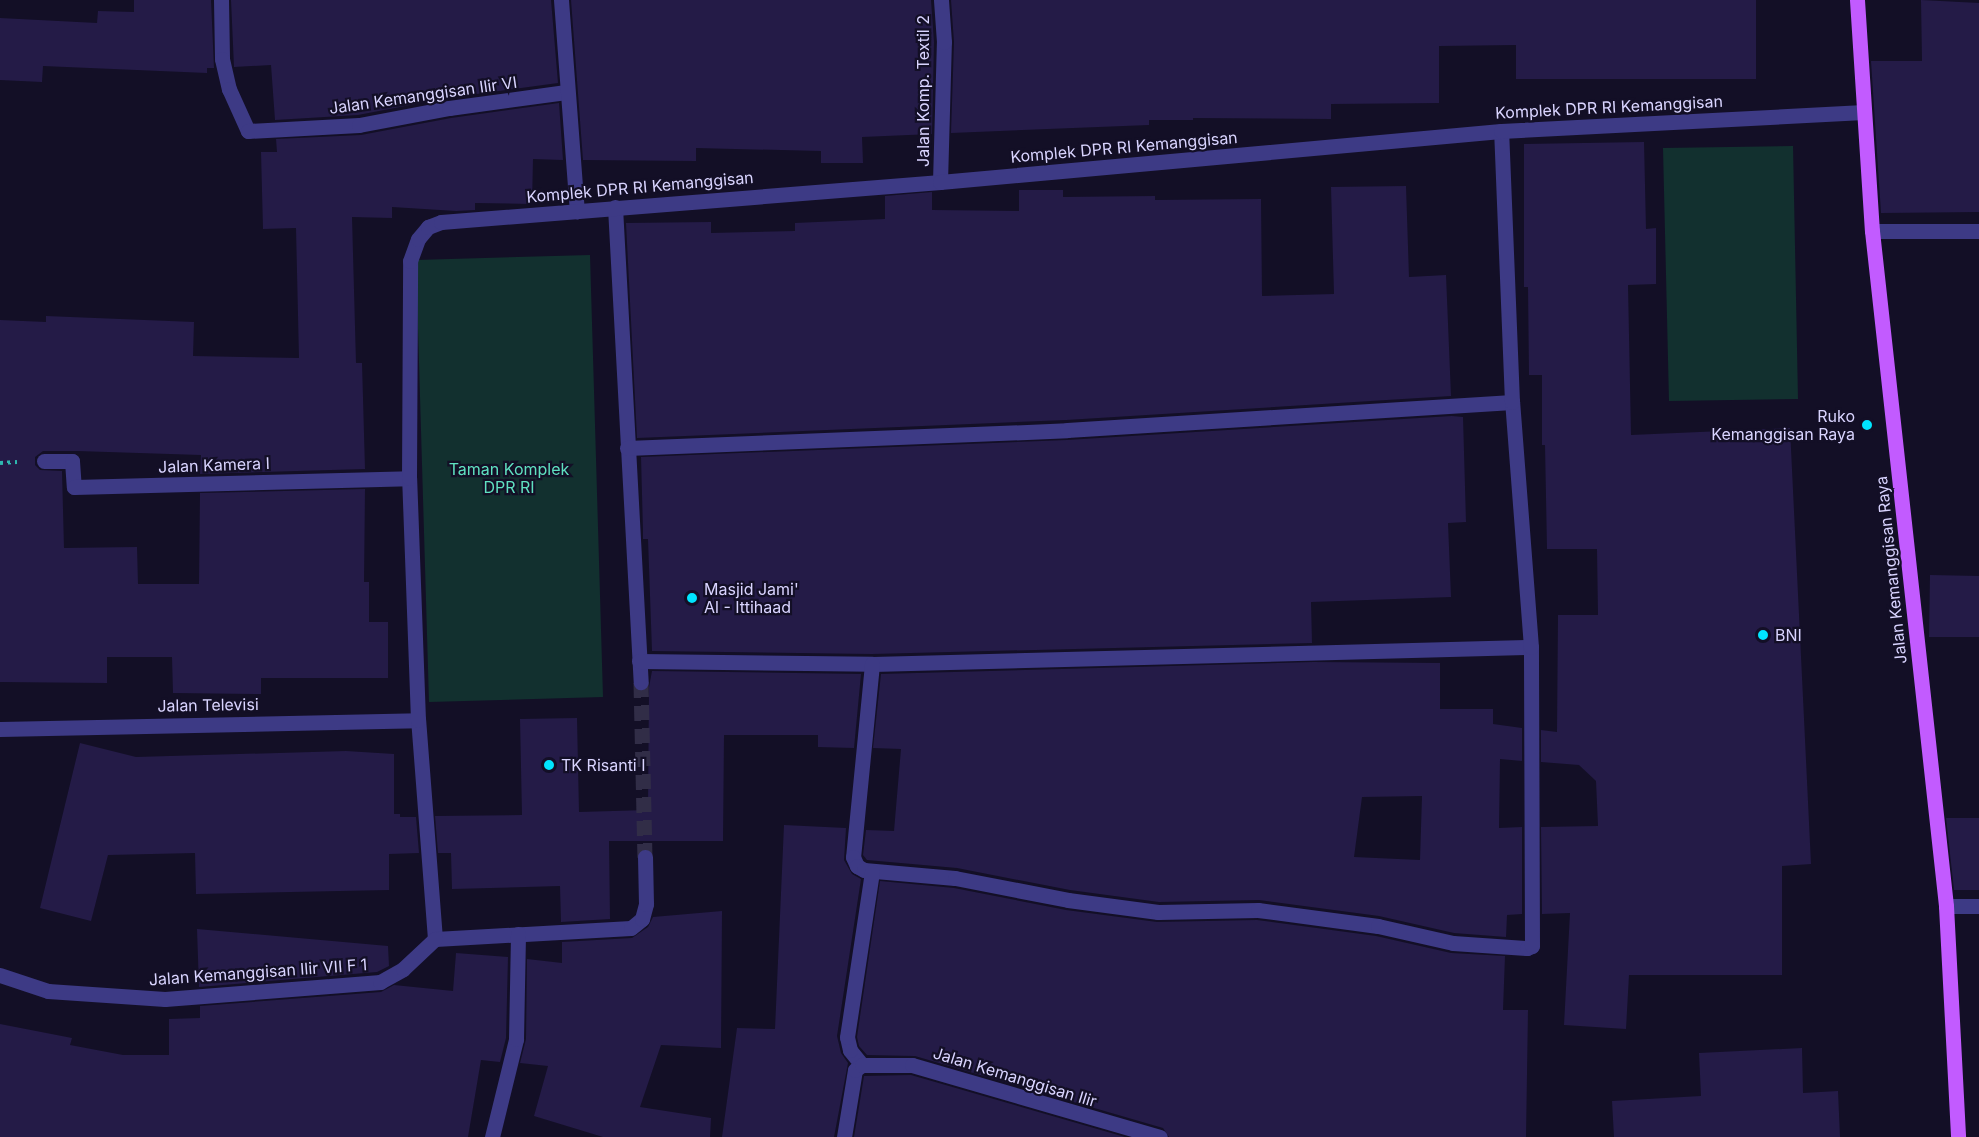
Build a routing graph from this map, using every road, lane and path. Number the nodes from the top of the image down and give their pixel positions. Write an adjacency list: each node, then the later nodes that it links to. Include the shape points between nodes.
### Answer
1 (221, 0): 5 (street, Jalan Kemanggisan Ilir VI, via 222,59 229,89 248,131 359,125)
2 (561, 0): 5 (street)
3 (941, 0): 8 (street, Jalan Komp. Textil 2, via 944,42)
4 (1857, 0): 6 (main road, Jalan Kemanggisan Raya)
5 (567, 92): 10 (street)
6 (1864, 112): 7 (street, Komplek DPR RI Kemanggisan); 11 (main road, Jalan Kemanggisan Raya)
7 (1501, 131): 8 (street, Komplek DPR RI Kemanggisan); 13 (street)
8 (940, 182): 9 (street, Komplek DPR RI Kemanggisan)
9 (615, 207): 10 (street, Komplek DPR RI Kemanggisan); 14 (street)
10 (577, 211): 16 (street, Komplek DPR RI Kemanggisan, via 441,222 428,227 418,239 410,261)
11 (1872, 231): 12 (street); 25 (main road, Jalan Kemanggisan Raya)
12 (1979, 231)
13 (1512, 402): 14 (street, via 1067,430); 17 (street)
14 (627, 448): 18 (street)
15 (44, 461): 16 (street, Jalan Kamera I, via 72,461 74,487)
16 (410, 478): 21 (street)
17 (1531, 647): 19 (street); 24 (street, via 1534,941 1530,947 1453,943 1293,913 1158,912 1068,900 955,878)
18 (639, 661): 19 (street); 20 (street)
19 (872, 664): 24 (street, via 853,857 857,866)
20 (641, 682)
21 (418, 720): 22 (street, Jalan Televisi); 28 (street)
22 (0, 729)
23 (645, 857): 27 (street, via 646,904 642,919 631,928)
24 (872, 873): 30 (street, via 847,1037 850,1050)
25 (1946, 906): 26 (street); 34 (main road, Jalan Kemanggisan Raya)
26 (1979, 906)
27 (518, 934): 28 (street); 31 (street, via 516,1039)
28 (435, 939): 29 (street, Jalan Kemanggisan Ilir VII F 1, via 403,969 380,982 165,999 48,991)
29 (0, 975)
30 (862, 1065): 32 (street, via 855,1070); 33 (street, Jalan Kemanggisan Ilir, via 912,1065)
31 (492, 1137)
32 (844, 1137)
33 (1160, 1137)
34 (1958, 1137)

